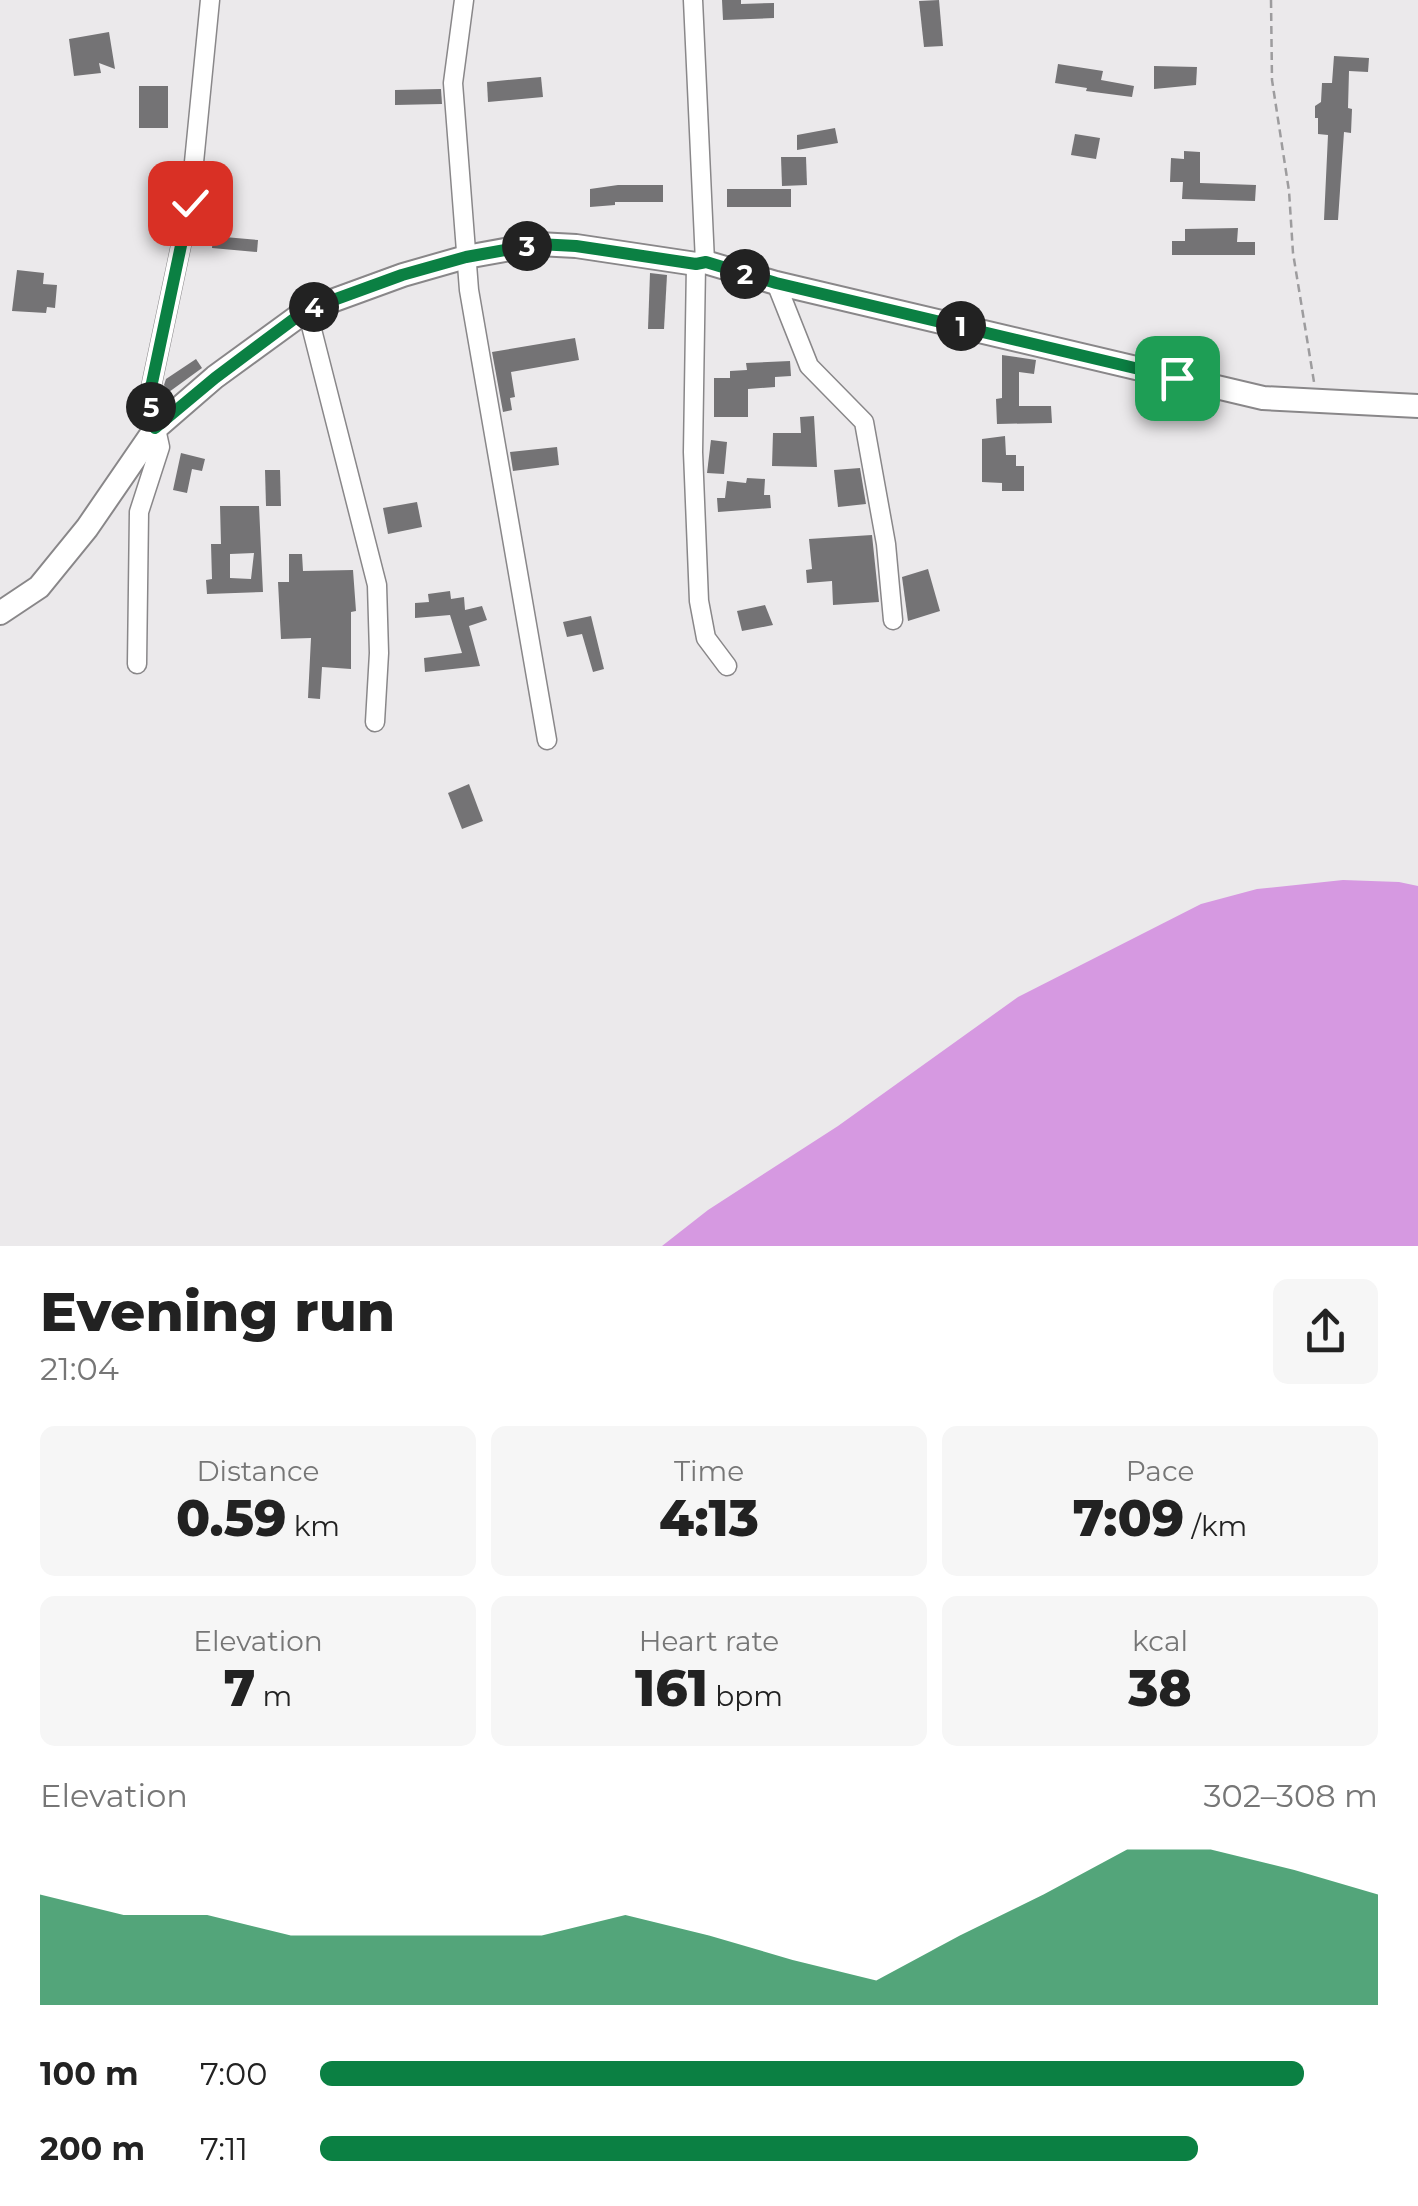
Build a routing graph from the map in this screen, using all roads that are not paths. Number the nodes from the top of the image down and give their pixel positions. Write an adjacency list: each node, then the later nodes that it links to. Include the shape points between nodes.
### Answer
1 (210, 0): 9 (street, via 190,203 149,397)
2 (464, 0): 4 (street, via 453,83)
3 (692, 0): 5 (street)
4 (466, 257): 5 (street, via 556,244); 7 (street); 15 (street)
5 (701, 263): 6 (street); 13 (street, via 694,452 699,601 706,638)
6 (776, 283): 8 (street, via 1263,398); 11 (street, via 809,366 864,422)
7 (306, 310): 9 (street); 14 (street, via 377,584)
8 (1418, 406)
9 (155, 428): 10 (street, via 88,528 39,586); 12 (street, via 160,447 139,512)
10 (0, 613)
11 (893, 620)
12 (136, 664)
13 (727, 666)
14 (375, 722)
15 (547, 740)

